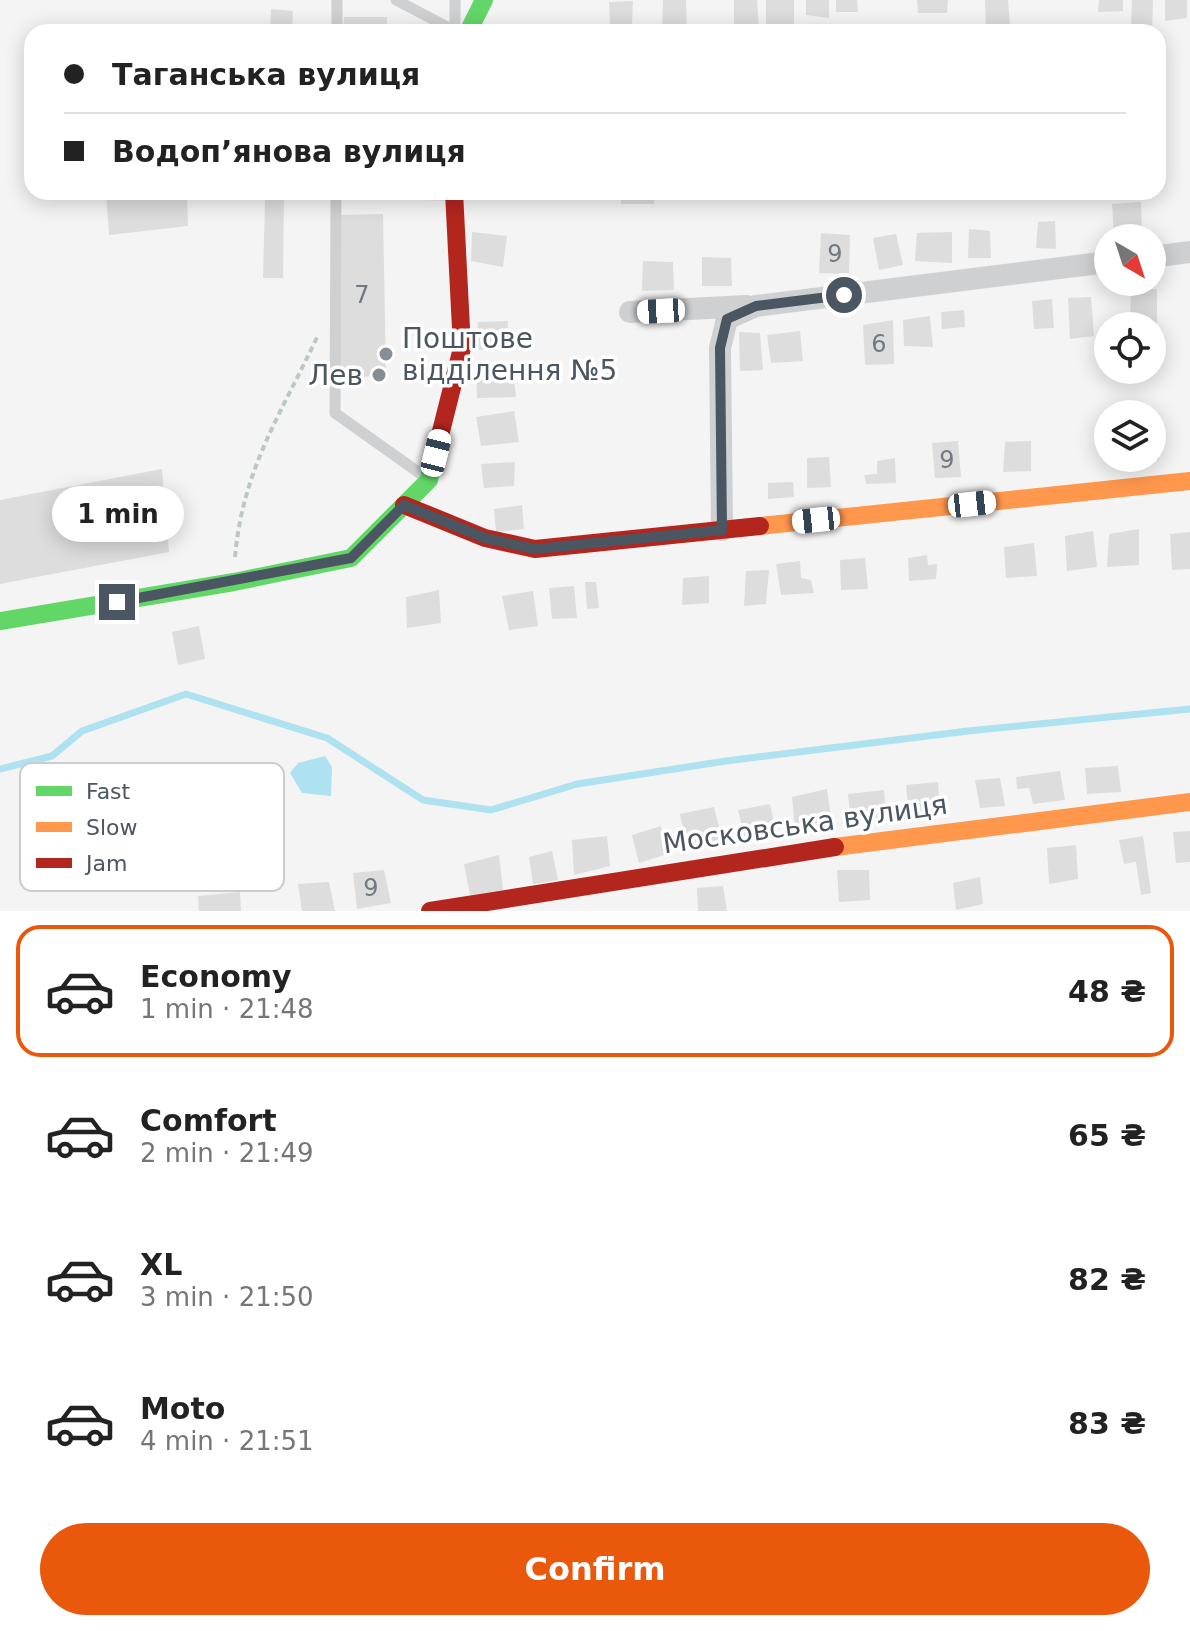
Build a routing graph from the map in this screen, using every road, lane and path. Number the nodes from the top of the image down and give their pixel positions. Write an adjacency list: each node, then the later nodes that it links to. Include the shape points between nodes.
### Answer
1 (337, 0): 5 (lane)
2 (396, 0): 6 (lane)
3 (455, 0): 7 (lane)
4 (484, 0): 8 (street)
5 (337, 24)
6 (444, 24)
7 (459, 24)
8 (466, 24)
9 (336, 200): 14 (lane)
10 (454, 200): 17 (street, via 462,348)
11 (1190, 252): 12 (street)
12 (1166, 255)
13 (1094, 264): 15 (street)
14 (336, 299): 17 (lane, via 335,413); 21 (path, via 259,449 238,523)
15 (756, 306): 16 (street); 20 (street, via 727,319 720,348)
16 (630, 312)
17 (429, 480): 19 (street)
18 (1190, 481): 20 (street)
19 (404, 505): 20 (street, via 485,538 535,549); 22 (street, via 351,558)
20 (722, 530)
21 (234, 567)
22 (0, 621)
23 (1190, 802): 24 (street, Московська вулиця, via 758,857)
24 (430, 911)

